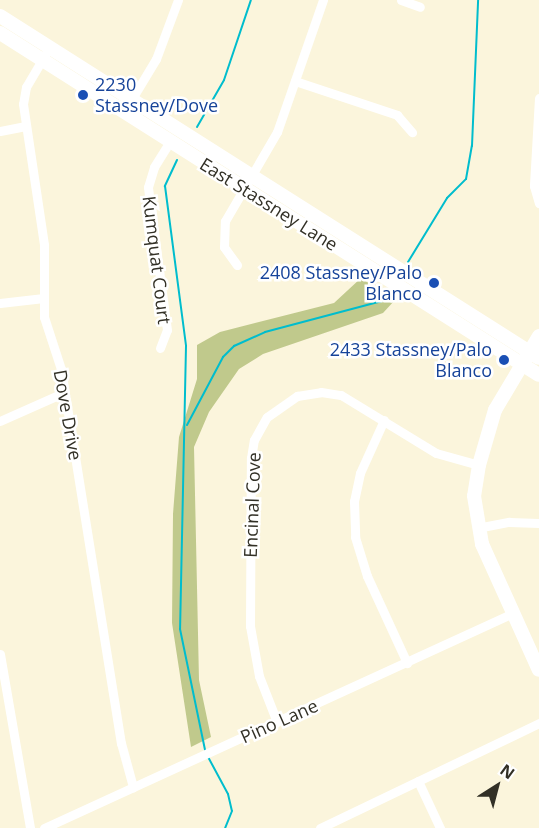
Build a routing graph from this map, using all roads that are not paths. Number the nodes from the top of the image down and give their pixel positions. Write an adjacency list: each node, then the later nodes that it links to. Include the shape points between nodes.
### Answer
1 (178, 0): 10 (street, via 156,59)
2 (323, 0): 8 (street)
3 (401, 0): 4 (street)
4 (420, 7)
5 (0, 16): 7 (main road, East Stassney Lane)
6 (0, 33): 7 (main road, East Stassney Lane)
7 (45, 54): 10 (main road, East Stassney Lane); 11 (street, Dove Drive, via 26,87)
8 (295, 81): 13 (street, via 397,116); 16 (street, via 276,132)
9 (539, 98): 18 (street, via 534,186)
10 (128, 106): 14 (main road, East Stassney Lane); 15 (main road, East Stassney Lane, via 185,134)
11 (26, 126): 12 (street); 20 (street, Dove Drive, via 44,245)
12 (0, 131)
13 (412, 132)
14 (173, 144): 15 (main road, East Stassney Lane); 23 (street, Kumquat Court, via 154,167 147,198 167,330)
15 (193, 148): 16 (main road, East Stassney Lane); 17 (main road, East Stassney Lane)
16 (251, 176): 17 (street); 24 (main road, East Stassney Lane)
17 (243, 188): 19 (street, via 230,209 223,236 224,247); 25 (main road, East Stassney Lane)
18 (539, 203)
19 (237, 265)
20 (44, 298): 21 (street); 27 (street, Dove Drive, via 48,336)
21 (0, 303)
22 (539, 336): 24 (main road)
23 (160, 348)
24 (534, 355): 25 (main road)
25 (521, 364): 26 (main road, East Stassney Lane); 30 (main road, via 495,410)
26 (539, 375)
27 (65, 392): 29 (street); 40 (street, Dove Drive, via 121,743)
28 (384, 420): 30 (street, Encinal Cove, via 444,457); 35 (street, via 364,459 356,486 355,537 367,576); 37 (street, Encinal Cove, via 341,395 314,392 280,404 254,440 250,626 259,676)
29 (0, 421)
30 (478, 465): 32 (main road, via 474,496)
31 (539, 523): 32 (street, via 509,522)
32 (477, 528): 33 (main road)
33 (513, 613): 35 (street, Pino Lane); 36 (main road)
34 (0, 654): 41 (street)
35 (407, 663): 37 (street, Pino Lane)
36 (539, 670)
37 (277, 722): 40 (street, Pino Lane)
38 (539, 723): 39 (street)
39 (418, 781): 43 (street); 44 (street)
40 (133, 788): 42 (street, Pino Lane)
41 (30, 828)
42 (44, 828)
43 (321, 828)
44 (440, 828)

